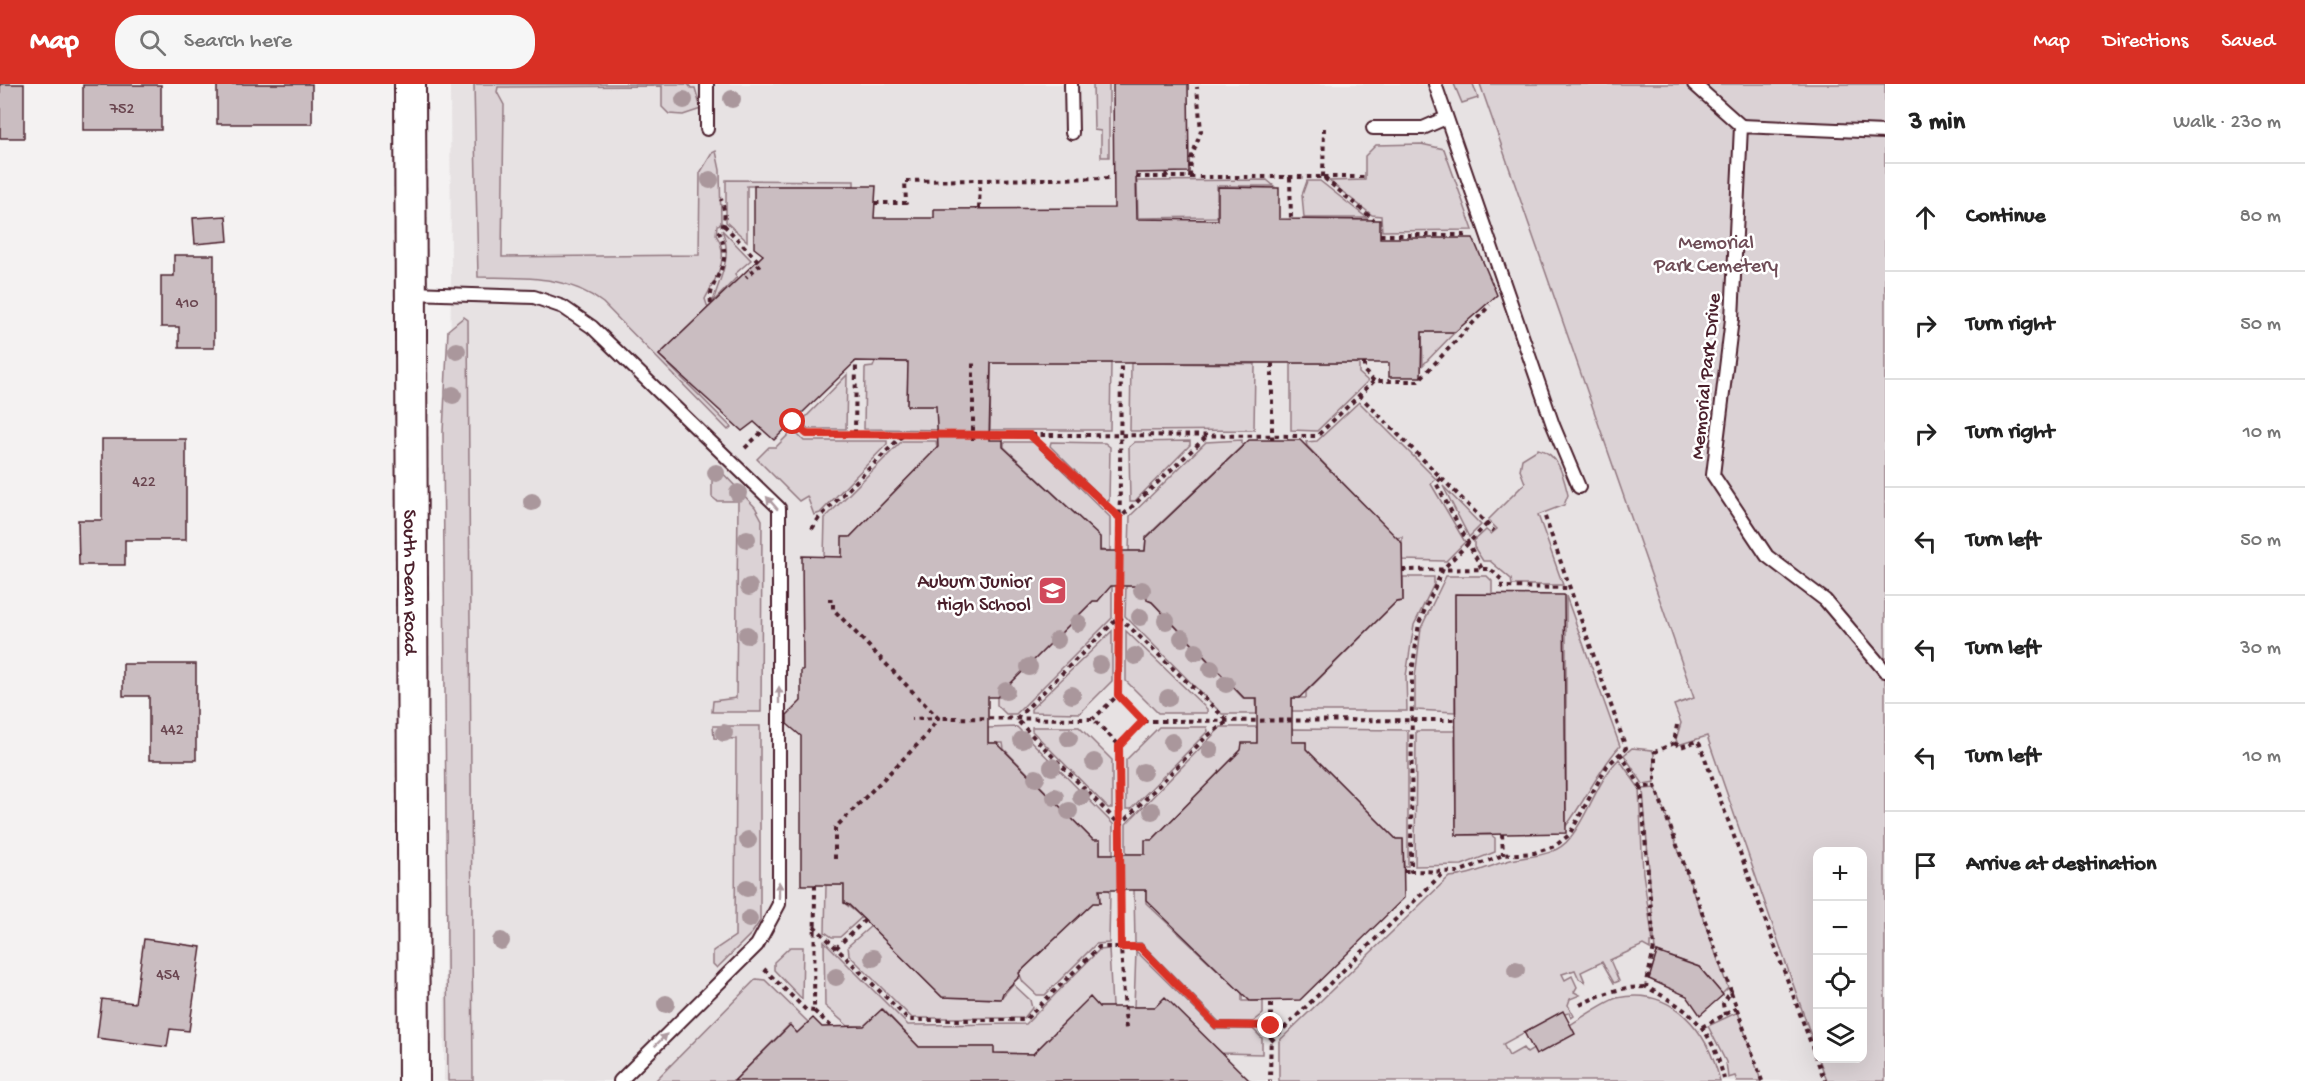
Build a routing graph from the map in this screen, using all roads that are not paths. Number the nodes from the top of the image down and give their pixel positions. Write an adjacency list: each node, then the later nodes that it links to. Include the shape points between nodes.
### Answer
1 (410, 84): 12 (street, South Dean Road)
2 (706, 84): 9 (lane)
3 (1071, 84): 11 (lane)
4 (1435, 84): 6 (lane)
5 (1694, 84): 7 (lane)
6 (1446, 118): 8 (lane, via 1423,128); 13 (lane, via 1553,424)
7 (1741, 126): 10 (lane); 14 (lane, Memorial Park Drive, via 1732,319 1713,475 1767,556 1825,600)
8 (1373, 128)
9 (707, 129)
10 (1885, 132)
11 (1072, 133)
12 (412, 292): 15 (street, South Dean Road); 16 (lane, one-way to 12, via 757,945 778,904 779,508 592,327 563,307 534,297)
13 (1579, 487)
14 (1885, 671)
15 (414, 1081)
16 (620, 1081)

